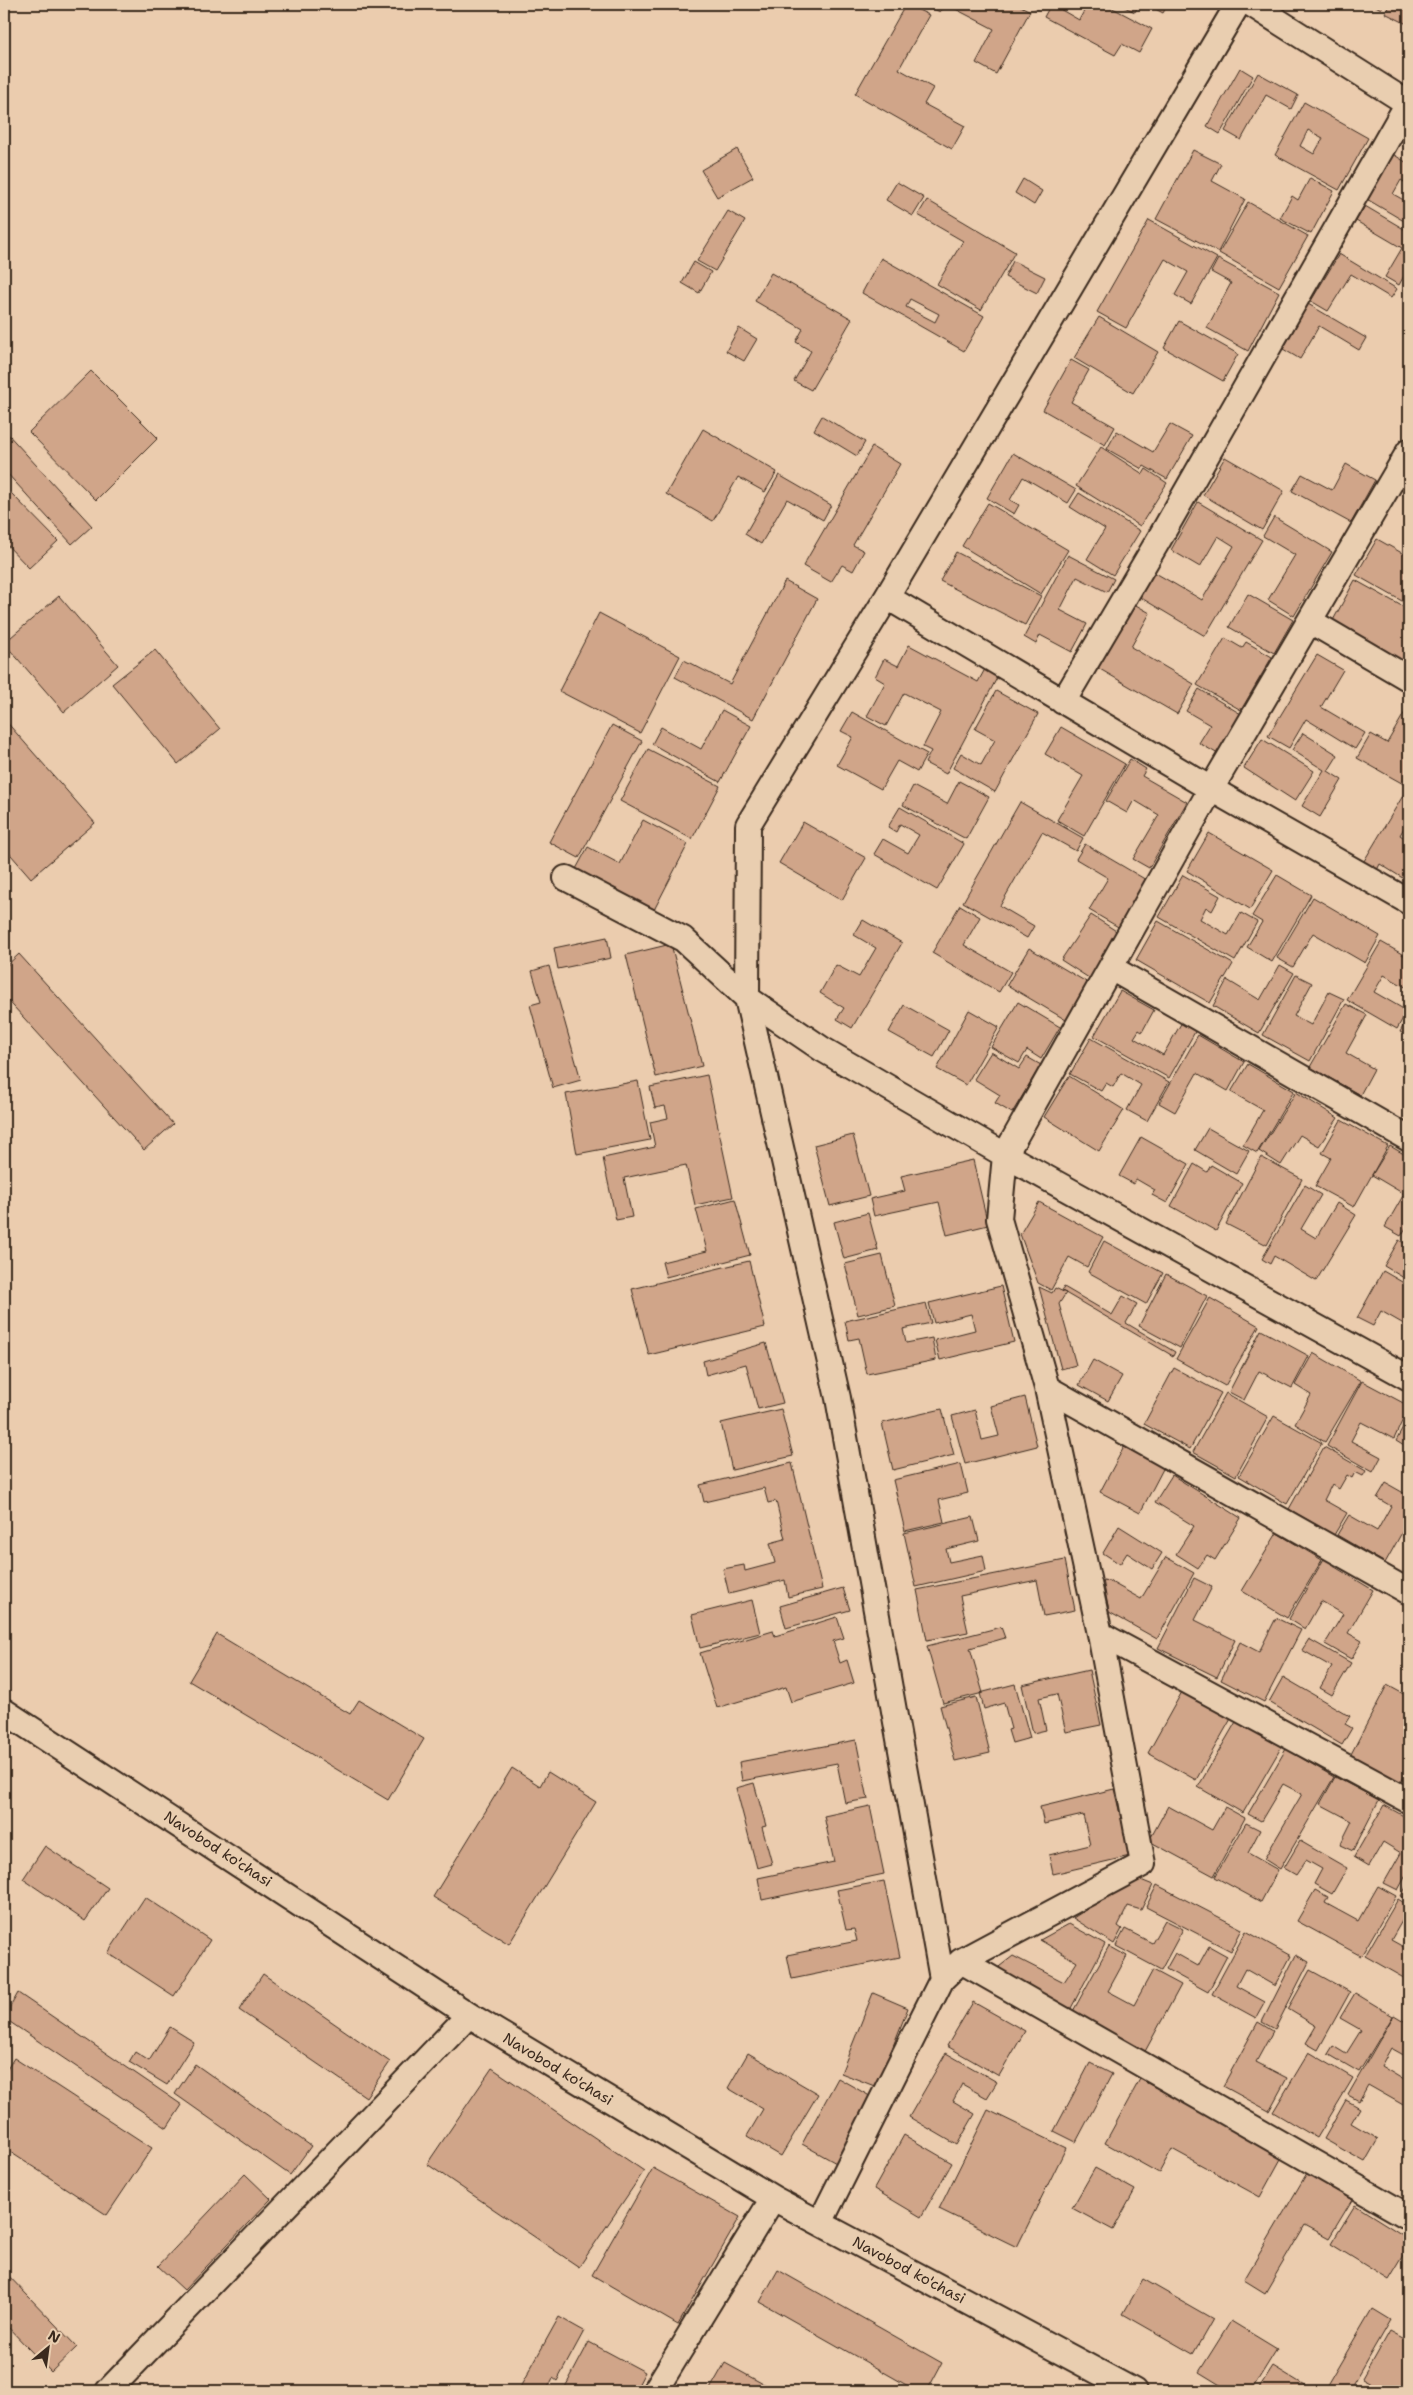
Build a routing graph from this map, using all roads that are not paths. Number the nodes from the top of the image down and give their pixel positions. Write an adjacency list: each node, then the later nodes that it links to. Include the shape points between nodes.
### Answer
1 (1238, 4): 5 (street)
2 (1251, 4): 3 (street)
3 (1409, 104): 8 (street)
4 (1407, 460): 6 (street)
5 (887, 597): 8 (street); 13 (street, via 748,825)
6 (1310, 621): 7 (street); 9 (street)
7 (1409, 679)
8 (1063, 702): 9 (street)
9 (1210, 789): 11 (street); 12 (street)
10 (566, 878): 13 (street, via 683,939)
11 (1409, 902)
12 (1111, 968): 14 (street); 15 (street)
13 (747, 998): 15 (street, via 822,1049); 23 (street, via 838,1398)
14 (1409, 1139)
15 (1005, 1155): 16 (street); 17 (street, via 999,1219)
16 (1409, 1378)
17 (1046, 1388): 18 (street); 19 (street)
18 (1409, 1592)
19 (1100, 1634): 21 (street); 22 (street, via 1143,1864)
20 (4, 1710): 24 (street, Navobod ko'chasi)
21 (1409, 1801)
22 (960, 1961): 23 (street); 26 (street)
23 (942, 1979): 27 (street)
24 (469, 2015): 25 (street, Navobod ko'chasi); 28 (street)
25 (773, 2198): 27 (street, Navobod ko'chasi); 29 (street)
26 (1409, 2217)
27 (820, 2223): 30 (street, Navobod ko'chasi)
28 (108, 2391)
29 (655, 2391)
30 (1134, 2391)

